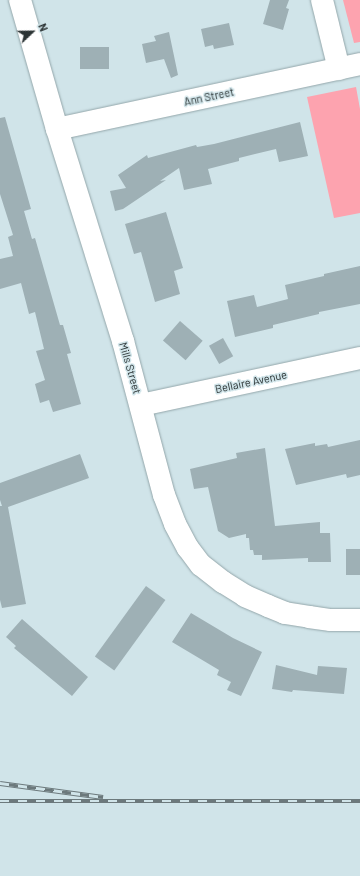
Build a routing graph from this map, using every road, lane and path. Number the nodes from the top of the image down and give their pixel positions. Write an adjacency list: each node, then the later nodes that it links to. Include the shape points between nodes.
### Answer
1 (20, 0): 5 (street, Mills Street)
2 (322, 0): 4 (street)
3 (360, 64): 4 (street, Ann Street)
4 (339, 69): 5 (street, Ann Street)
5 (57, 129): 7 (street, Mills Street)
6 (360, 358): 7 (street, Bellaire Avenue)
7 (141, 405): 8 (street, Mills Street, via 164,495 175,524 201,565 245,596 285,612 331,620)
8 (360, 620)

